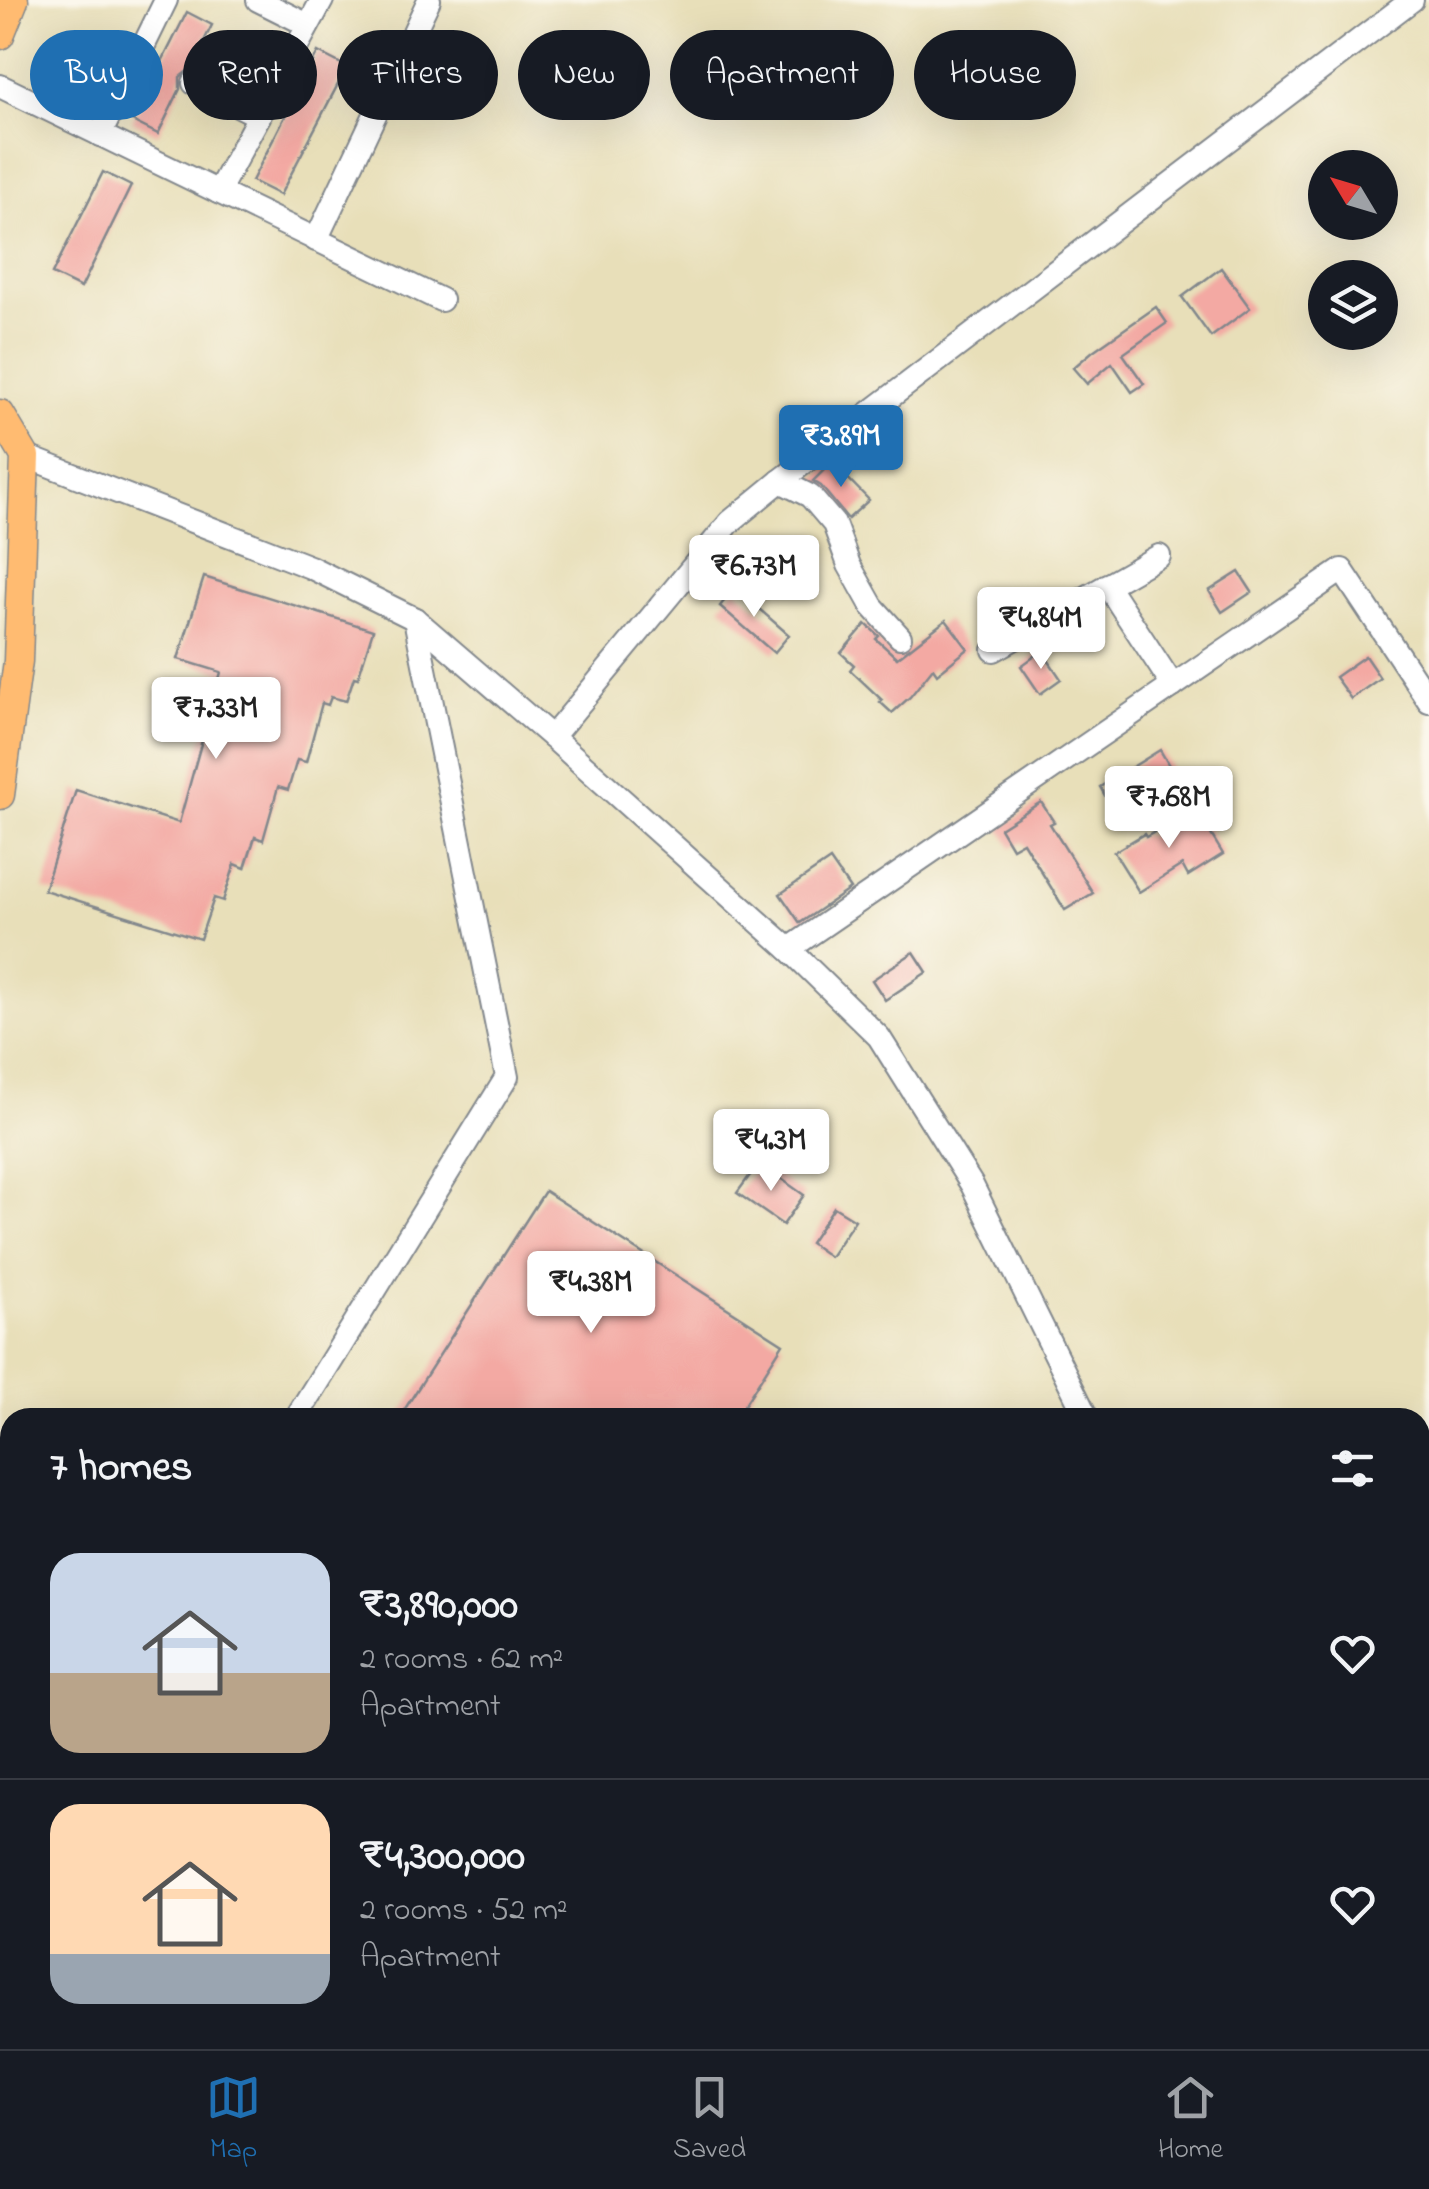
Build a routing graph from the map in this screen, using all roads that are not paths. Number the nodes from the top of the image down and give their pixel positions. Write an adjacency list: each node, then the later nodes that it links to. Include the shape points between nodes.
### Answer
1 (14, 0): 9 (main road)
2 (166, 0): 12 (street)
3 (258, 0): 7 (street)
4 (322, 0): 7 (street)
5 (429, 0): 14 (street)
6 (1412, 0): 18 (street)
7 (308, 26): 8 (street)
8 (306, 30)
9 (0, 34)
10 (0, 86): 12 (street)
11 (257, 120): 13 (street)
12 (100, 134): 13 (street)
13 (218, 192): 14 (street)
14 (316, 240): 15 (street)
15 (441, 300)
16 (0, 414): 17 (main road)
17 (25, 456): 21 (street, via 310,567); 24 (main road)
18 (780, 481): 22 (street, via 810,496 834,524 872,606); 27 (street, via 730,522)
19 (1159, 556): 20 (street)
20 (1108, 585): 23 (street); 25 (street)
21 (415, 619): 27 (street); 30 (street, via 507,1077)
22 (900, 637)
23 (994, 650)
24 (9, 661): 28 (main road)
25 (1174, 686): 26 (street, via 1342,570); 29 (street)
26 (1429, 701)
27 (552, 737): 29 (street)
28 (0, 795)
29 (788, 949): 31 (street, via 879,1037 972,1185)
30 (302, 1408)
31 (1082, 1408)

